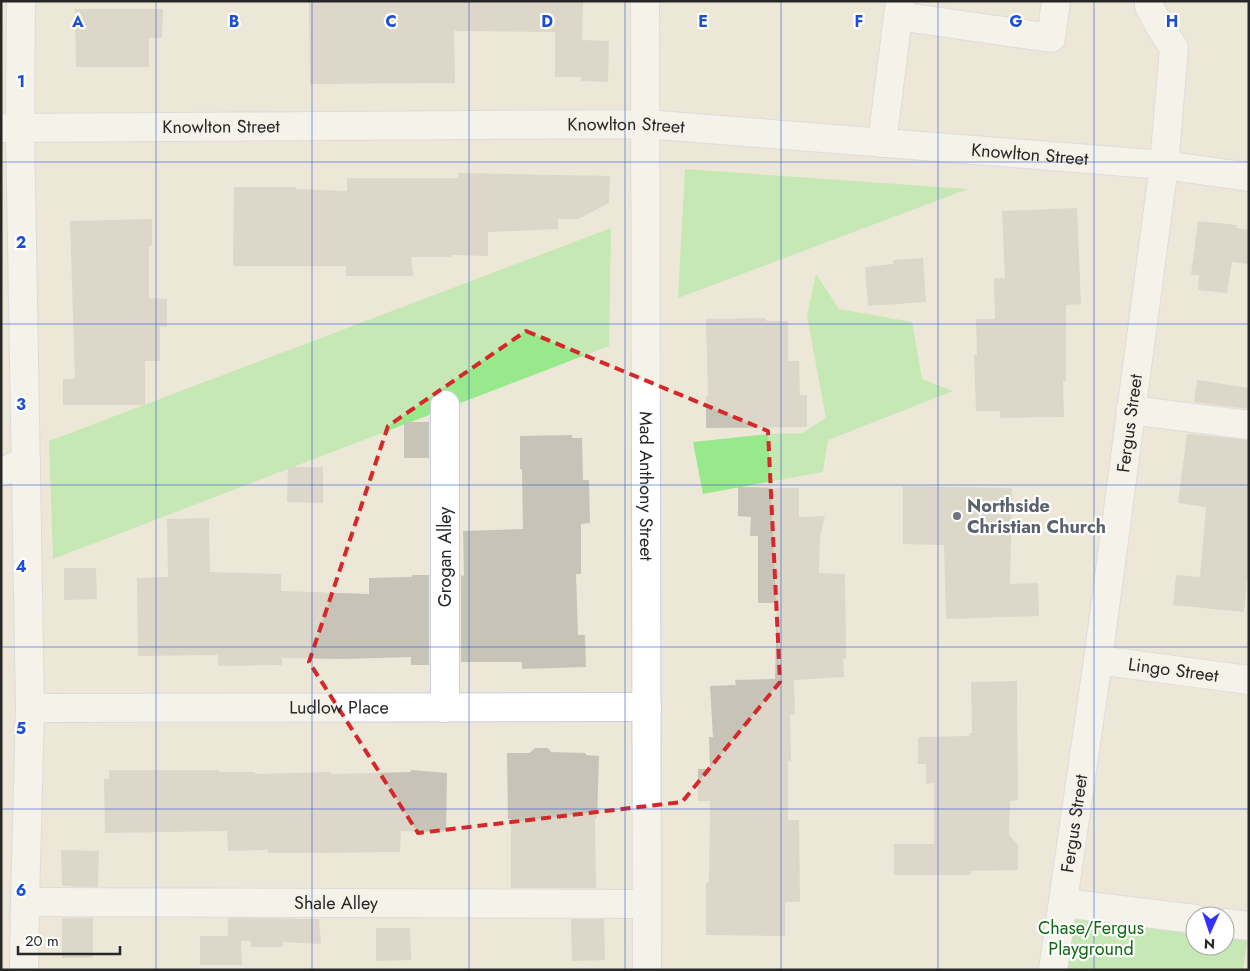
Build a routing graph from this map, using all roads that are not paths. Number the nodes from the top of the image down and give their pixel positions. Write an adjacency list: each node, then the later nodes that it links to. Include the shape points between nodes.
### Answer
1 (21, 1): 7 (street)
2 (645, 1): 6 (street, Mad Anthony Street)
3 (1056, 1): 5 (street, via 1051,38)
4 (1149, 1): 9 (street, Fergus Street, via 1174,48)
5 (899, 9): 8 (street)
6 (645, 124): 7 (street, Knowlton Street); 8 (street, Knowlton Street); 20 (street, Mad Anthony Street)
7 (11, 128): 14 (street)
8 (882, 143): 9 (street, Knowlton Street)
9 (1164, 165): 10 (street, Knowlton Street); 12 (street, Fergus Street)
10 (1249, 177)
11 (445, 406): 19 (street, Grogan Alley)
12 (1130, 410): 13 (street); 16 (street, Fergus Street)
13 (1249, 425)
14 (26, 462): 15 (street); 18 (street)
15 (1, 472)
16 (1098, 660): 17 (street, Lingo Street); 23 (street, Fergus Street)
17 (1249, 680)
18 (30, 708): 19 (street, Ludlow Place); 21 (street)
19 (446, 708): 20 (street, Ludlow Place)
20 (647, 708): 22 (street, Mad Anthony Street)
21 (25, 902): 22 (street, Shale Alley); 27 (street)
22 (647, 904): 28 (street, Mad Anthony Street)
23 (1064, 904): 24 (street); 29 (street, Fergus Street)
24 (1185, 918)
25 (1235, 924): 26 (street)
26 (1249, 926)
27 (24, 970)
28 (647, 970)
29 (1053, 970)

